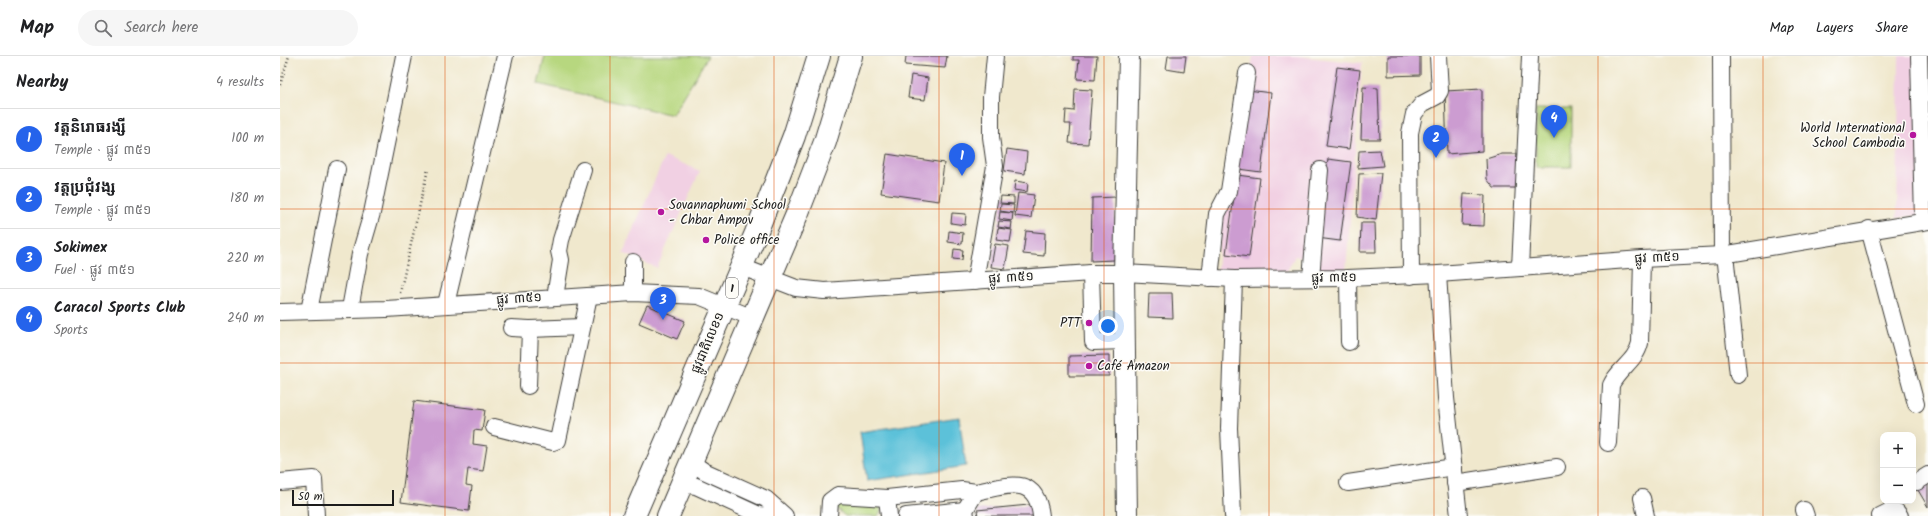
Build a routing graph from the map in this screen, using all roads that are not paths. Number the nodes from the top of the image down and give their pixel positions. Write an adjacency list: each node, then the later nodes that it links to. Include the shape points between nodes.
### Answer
1 (404, 56): 37 (street)
2 (505, 56): 35 (street)
3 (819, 56): 20 (highway, ផ្លូវជាតិលេខ១ / 1, via 794,136)
4 (851, 56): 29 (highway, via 825,142)
5 (995, 56): 31 (street, via 991,97 991,137 995,166)
6 (1129, 56): 23 (main road)
7 (1438, 56): 25 (street, via 1440,91 1437,96 1422,104 1414,114 1410,133)
8 (1530, 56): 21 (street)
9 (1721, 56): 17 (street)
10 (1919, 56): 15 (street)
11 (1247, 73): 26 (street, via 1229,191 1217,214)
12 (337, 169): 38 (street)
13 (583, 170): 34 (street, via 558,251 561,260)
14 (1320, 170): 27 (street)
15 (1925, 221): 16 (street, ផ្លូវ ៣៥១)
16 (1869, 229): 17 (street, ផ្លូវ ៣៥១); 48 (street)
17 (1723, 255): 18 (street, ផ្លូវ ៣៥១); 46 (street)
18 (1642, 259): 21 (street, ផ្លូវ ៣៥១); 50 (street, via 1640,343 1636,356 1611,385)
19 (633, 262): 32 (street)
20 (742, 267): 29 (street, ផ្លូវ ៣៥១); 36 (highway, ផ្លូវជាតិលេខ១ / 1)
21 (1520, 268): 24 (street, ផ្លូវ ៣៥១)
22 (1091, 273): 23 (street, ផ្លូវ ៣៥១); 31 (street, ផ្លូវ ៣៥១); 44 (street, via 1092,342)
23 (1124, 273): 26 (street, ផ្លូវ ៣៥១); 44 (main road)
24 (1438, 274): 25 (street, ផ្លូវ ៣៥១); 52 (street, via 1446,398)
25 (1411, 276): 28 (street, ផ្លូវ ៣៥១)
26 (1210, 278): 30 (street, ផ្លូវ ៣៥១)
27 (1311, 278): 28 (street, ផ្លូវ ៣៥១); 30 (street, ផ្លូវ ៣៥១)
28 (1348, 278): 45 (street)
29 (770, 279): 31 (street, ផ្លូវ ៣៥១, via 796,288 824,291); 40 (highway)
30 (1234, 279): 73 (street, via 1229,428)
31 (975, 281)
32 (633, 293): 33 (street, ផ្លូវ ៣៥១); 36 (street, ផ្លូវ ៣៥១, via 699,296)
33 (589, 296): 34 (street, ផ្លូវ ៣៥១); 41 (street)
34 (554, 297): 35 (street, ផ្លូវ ៣៥១)
35 (446, 304): 37 (street, ផ្លូវ ៣៥១)
36 (724, 306): 40 (street, ផ្លូវ ៣៥១); 63 (highway, ផ្លូវជាតិលេខ១ / 1)
37 (350, 309): 38 (street, ផ្លូវ ៣៥១)
38 (309, 311): 39 (street, ផ្លូវ ៣៥១)
39 (280, 312)
40 (753, 318): 51 (highway)
41 (582, 327): 43 (street); 49 (street, via 558,440 553,442)
42 (511, 328): 43 (street)
43 (530, 329): 47 (street)
44 (1125, 341): 72 (main road)
45 (1349, 342)
46 (1738, 375)
47 (528, 386)
48 (1916, 404)
49 (494, 427)
50 (1608, 443)
51 (691, 462): 57 (highway); 66 (street, via 704,471 766,499)
52 (1454, 467): 55 (street); 56 (street)
53 (1557, 467): 56 (street)
54 (280, 482): 62 (street, via 314,479)
55 (1348, 483)
56 (1455, 483): 74 (street)
57 (682, 484): 64 (highway); 65 (street, via 696,486 759,515)
58 (976, 492): 59 (street, via 962,490); 61 (street); 71 (street, via 1016,484 1025,486 1032,491 1040,504)
59 (887, 498): 68 (street, via 838,495 830,501); 69 (street)
60 (1642, 498): 75 (street)
61 (966, 513): 70 (street)
62 (316, 516)
63 (634, 516)
64 (668, 516)
65 (770, 516)
66 (785, 516)
67 (822, 516): 68 (street)
68 (830, 516)
69 (889, 516)
70 (906, 516)
71 (1041, 516)
72 (1127, 516)
73 (1232, 516)
74 (1459, 516)
75 (1646, 516)
76 (1880, 516): 77 (street, via 1892,510)
77 (1900, 516)

